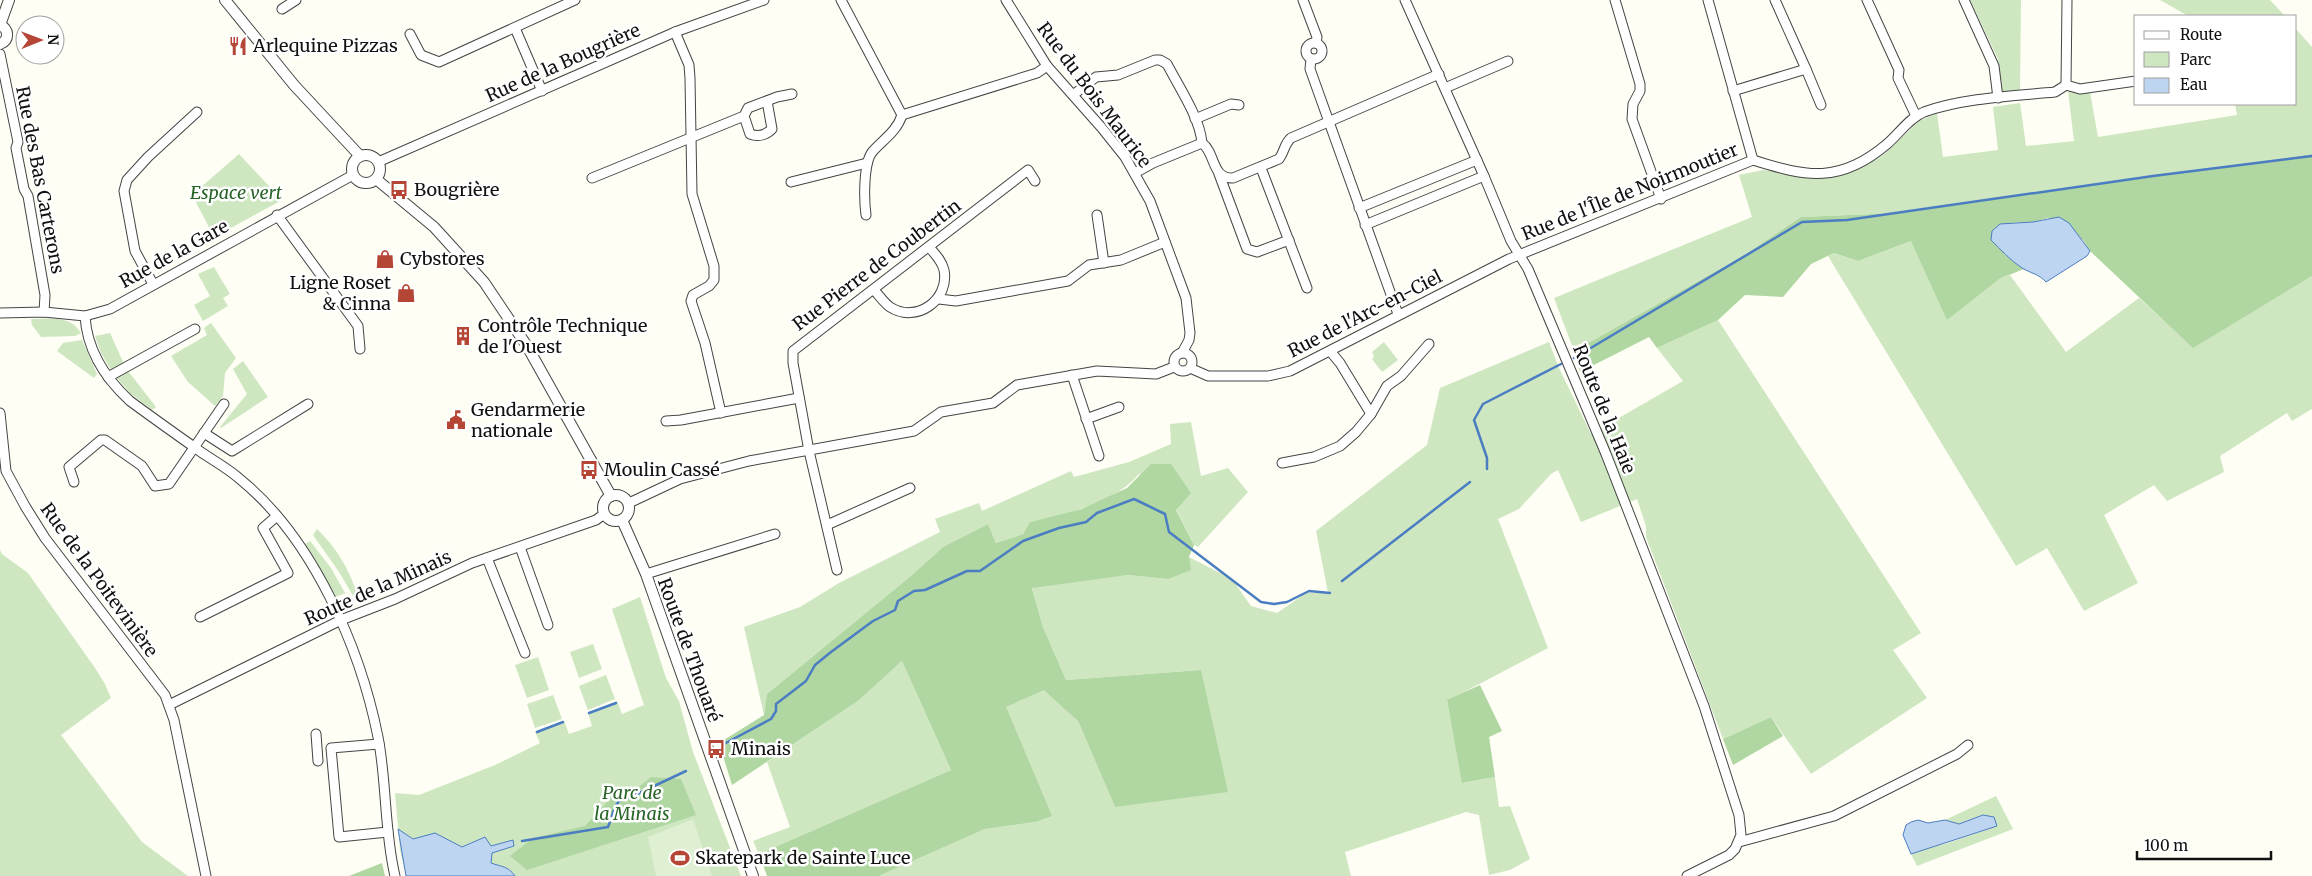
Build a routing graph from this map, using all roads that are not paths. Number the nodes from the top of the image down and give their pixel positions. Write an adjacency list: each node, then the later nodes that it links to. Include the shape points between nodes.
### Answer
1 (9, 0): 18 (street)
2 (225, 0): 47 (street, via 294,85)
3 (296, 0): 17 (street)
4 (575, 0): 19 (street)
5 (764, 0): 20 (street, Rue de la Bougrière)
6 (841, 0): 40 (street)
7 (1006, 0): 25 (street, Rue du Bois Maurice)
8 (1303, 0): 44 (street, via 1317,37 1316,43 1322,48 1319,58 1311,59 1310,69)
9 (1417, 0): 16 (street)
10 (1615, 0): 61 (street, via 1640,84 1632,119)
11 (1708, 0): 32 (street)
12 (1775, 0): 26 (street)
13 (1866, 0): 42 (street, via 1899,70 1898,78)
14 (1964, 0): 35 (street, via 1994,66)
15 (2066, 0): 29 (street)
16 (1406, 2): 27 (street, Route de la Haie)
17 (282, 9)
18 (0, 25): 22 (street, via 8,34)
19 (515, 28): 21 (street, via 439,62 421,56); 31 (street)
20 (675, 32): 31 (street, Rue de la Bougrière); 45 (street, via 689,66)
21 (410, 34)
22 (0, 44)
23 (0, 54): 76 (street, Rue des Bas Carterons, via 45,295)
24 (1508, 61): 30 (street)
25 (1047, 66): 34 (street, Rue du Bois Maurice); 40 (street, via 1037,73)
26 (1806, 69): 32 (street); 38 (street)
27 (1439, 74): 30 (street, Route de la Haie); 44 (street, via 1334,117)
28 (2134, 81): 29 (street, via 2080,89)
29 (2066, 85): 35 (street, via 2055,92)
30 (1445, 88): 48 (street, Route de la Haie)
31 (542, 91): 50 (street, Rue de la Bougrière)
32 (1733, 91): 49 (street)
33 (792, 94): 36 (street)
34 (1073, 95): 43 (street, via 1096,78 1118,76 1160,60 1167,64); 53 (street, Rue du Bois Maurice)
35 (1998, 98): 42 (street, via 1944,106)
36 (767, 101): 41 (street, via 748,108); 41 (street, via 772,129 768,133 750,134)
37 (1239, 105): 43 (street, via 1231,104)
38 (1821, 105)
39 (197, 112): 72 (street, via 127,180 124,192 135,251)
40 (902, 115): 51 (street, via 899,124 872,152)
41 (744, 116): 45 (street)
42 (1916, 116): 49 (street, via 1886,145 1858,165 1835,172 1804,174)
43 (1195, 119): 46 (street, via 1202,134)
44 (1328, 123): 52 (street, via 1291,138 1280,158); 62 (street)
45 (690, 139): 57 (street); 94 (street, via 692,194 714,266 714,280 692,295 691,300)
46 (1202, 143): 53 (street); 54 (street, via 1209,150)
47 (360, 156): 50 (street, via 372,157); 55 (street, via 352,166)
48 (1477, 160): 56 (street, Route de la Haie); 62 (street)
49 (1753, 160): 61 (street, Rue de l'Île de Noirmoutier)
50 (378, 162): 58 (street, via 380,171)
51 (867, 163): 60 (street); 63 (street)
52 (1261, 168): 54 (street, via 1233,178); 67 (street)
53 (1135, 173): 68 (street, Rue du Bois Maurice, via 1150,201)
54 (1218, 174): 67 (street, via 1247,249 1257,252)
55 (352, 175): 58 (street, via 365,184); 65 (street, Rue de la Gare)
56 (1484, 176): 66 (street); 70 (street, Route de la Haie, via 1511,241)
57 (592, 178)
58 (376, 179): 105 (street, via 434,227 484,282 527,346)
59 (1034, 181): 69 (street, Rue Pierre de Coubertin, via 1028,170)
60 (791, 182)
61 (1661, 198): 70 (street, Rue de l'Île de Noirmoutier)
62 (1359, 208): 66 (street)
63 (866, 215)
64 (1097, 215): 71 (street)
65 (277, 216): 72 (street, Rue de la Gare); 82 (street, via 358,326)
66 (1365, 225): 78 (street)
67 (1289, 240): 73 (street)
68 (1165, 242): 71 (street, via 1121,260); 84 (street, Rue du Bois Maurice, via 1186,298 1190,319 1189,340)
69 (930, 247): 74 (street, Rue Pierre de Coubertin); 75 (street, via 943,269 944,281)
70 (1520, 254): 78 (street, Rue de l'Arc-en-Ciel); 128 (street, Route de la Haie, via 1606,454 1704,706 1739,815)
71 (1104, 263): 75 (street, via 1089,265 1068,281 956,301)
72 (153, 284): 79 (street, Rue de la Gare, via 110,309)
73 (1307, 288)
74 (874, 290): 75 (street, via 890,307 902,312 926,309); 89 (street, Rue Pierre de Coubertin, via 795,348 792,358)
75 (938, 298)
76 (44, 312): 77 (street, Rue de la Gare); 79 (street, Rue de la Gare)
77 (0, 313)
78 (1398, 314): 83 (street, Rue de l'Arc-en-Ciel)
79 (85, 316): 88 (street, via 89,341)
80 (195, 329): 88 (street)
81 (1429, 344): 95 (street, via 1388,386)
82 (360, 349)
83 (1330, 351): 86 (street, Rue de l'Arc-en-Ciel, via 1290,371 1268,376 1208,376); 95 (street)
84 (1182, 353): 85 (street, via 1174,358); 86 (street, via 1191,357)
85 (1174, 367): 86 (street, via 1182,372); 87 (street, via 1156,374 1097,371)
86 (1190, 368)
87 (1072, 375): 96 (street); 100 (street, via 1017,385 993,403 941,412 914,431)
88 (108, 377): 99 (street, via 130,401)
89 (799, 398): 94 (street); 100 (street, Rue Pierre de Coubertin)
90 (224, 404): 98 (street)
91 (308, 404): 98 (street, via 232,451)
92 (1119, 407): 96 (street)
93 (0, 412): 120 (street, Rue de la Poitevinière, via 6,470 25,506 45,538)
94 (721, 413): 97 (street)
95 (1371, 414): 102 (street, via 1340,446 1314,457)
96 (1086, 419): 101 (street)
97 (666, 421)
98 (204, 433): 99 (street)
99 (194, 447): 103 (street, via 169,484 155,486 142,466 101,440 69,467); 108 (street, via 241,479)
100 (809, 451): 106 (street, via 753,460 680,479); 110 (street, Rue Pierre de Coubertin)
101 (1099, 456)
102 (1282, 463)
103 (74, 482)
104 (910, 488): 110 (street)
105 (611, 496): 106 (street, via 619,495); 107 (street, via 605,502)
106 (628, 503): 109 (street, via 628,514)
107 (604, 514): 109 (street, via 610,520); 112 (street, Route de la Minais, via 596,520)
108 (277, 516): 116 (street, via 264,528 288,573); 117 (street, via 309,561)
109 (622, 520): 115 (street, Route de Thouaré)
110 (827, 525): 114 (street, Rue Pierre de Coubertin)
111 (775, 534): 115 (street)
112 (520, 547): 113 (street, Route de la Minais); 118 (street)
113 (487, 558): 117 (street, Route de la Minais); 119 (street)
114 (837, 570)
115 (646, 574): 131 (street, Route de Thouaré)
116 (200, 617)
117 (341, 620): 120 (street, Route de la Minais); 122 (street, via 370,702)
118 (548, 625)
119 (524, 653)
120 (169, 704): 129 (street, Rue de la Poitevinière)
121 (316, 734): 125 (street)
122 (379, 744): 124 (street); 127 (street)
123 (1968, 744): 128 (street, via 1957,754 1834,816)
124 (331, 748): 125 (street); 127 (street, via 339,836)
125 (317, 749): 126 (street)
126 (318, 761)
127 (388, 832): 130 (street)
128 (1739, 842): 132 (street, via 1729,856)
129 (206, 876)
130 (395, 876)
131 (754, 876)
132 (1687, 876)

